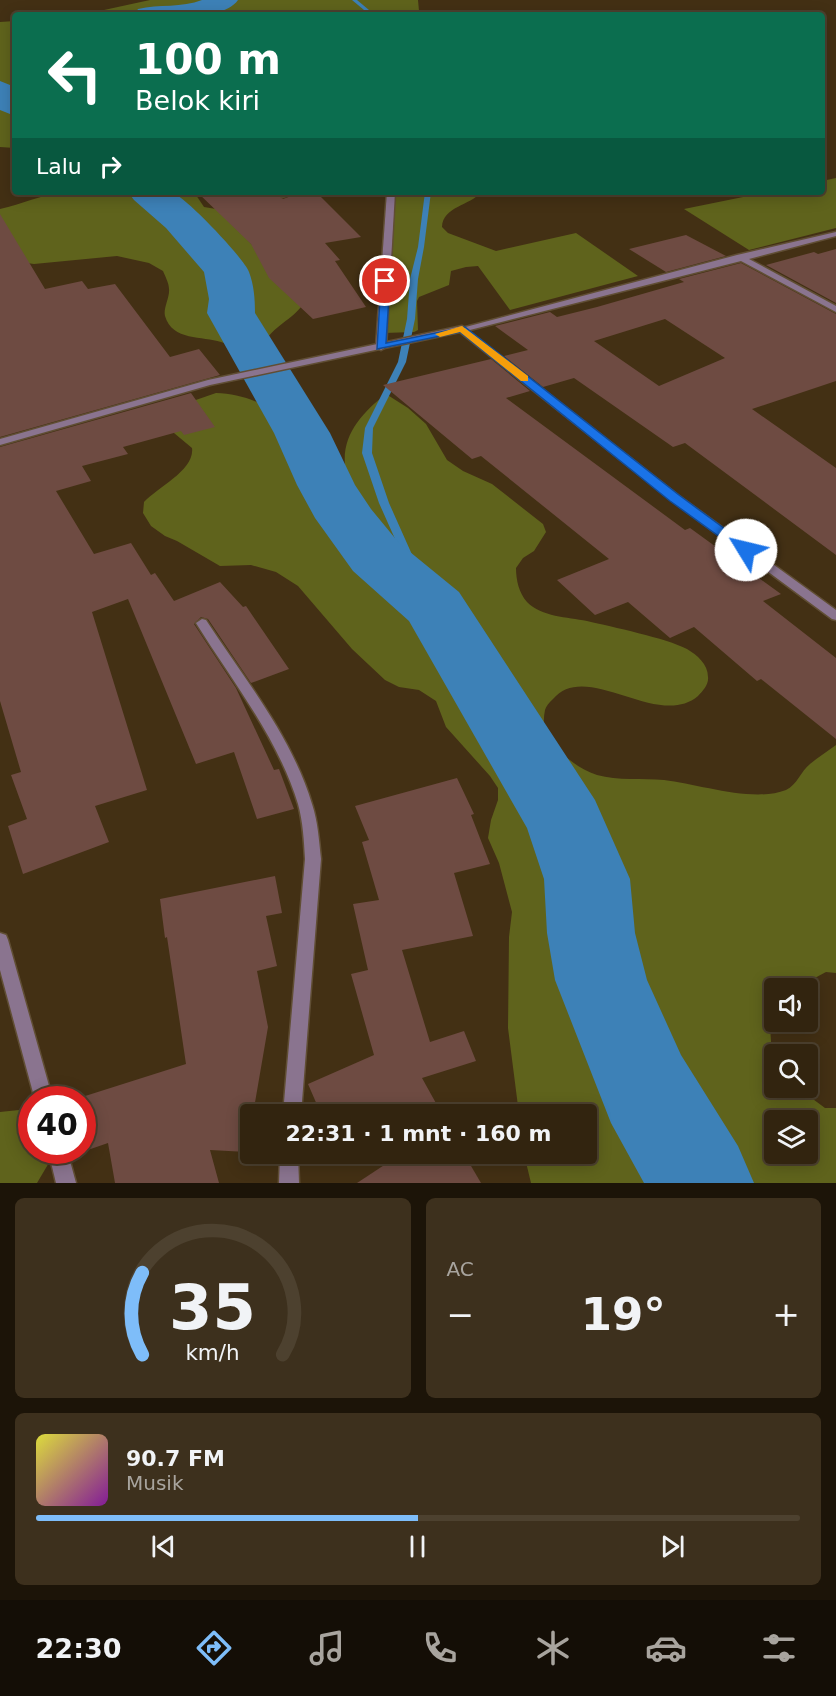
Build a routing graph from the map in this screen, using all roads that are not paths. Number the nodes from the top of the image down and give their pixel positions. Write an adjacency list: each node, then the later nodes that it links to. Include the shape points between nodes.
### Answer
1 (391, 195): 6 (street)
2 (836, 234): 3 (street)
3 (740, 257): 4 (street); 5 (street)
4 (836, 309)
5 (462, 329): 6 (street); 8 (street, via 675,498)
6 (381, 347): 7 (street, via 208,383)
7 (0, 442)
8 (836, 616)
9 (202, 623): 12 (street, via 286,757 303,797 310,830 313,859)
10 (0, 940): 11 (street)
11 (40, 1086)
12 (293, 1104)
13 (61, 1164): 15 (street)
14 (289, 1164): 16 (street)
15 (66, 1183)
16 (289, 1183)

